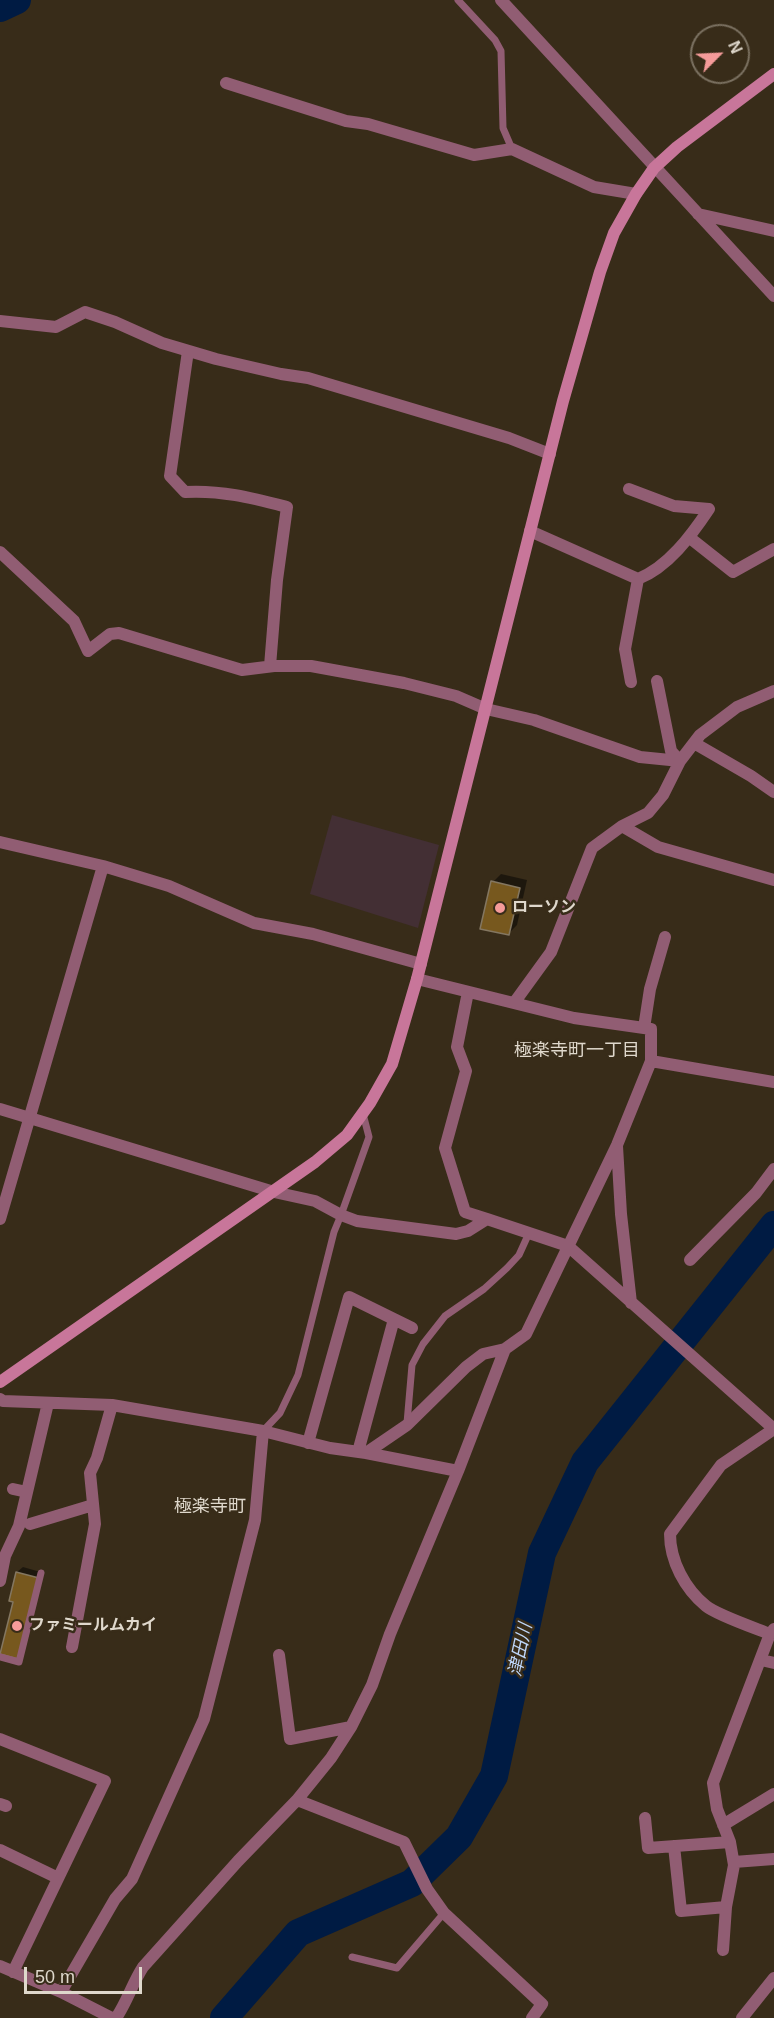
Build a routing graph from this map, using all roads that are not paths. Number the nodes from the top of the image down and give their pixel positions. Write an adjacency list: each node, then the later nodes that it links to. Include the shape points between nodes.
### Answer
1 (458, 0): 5 (lane, via 501,51 503,128)
2 (501, 0): 6 (street)
3 (774, 74): 6 (street)
4 (226, 83): 5 (street, via 346,121 474,155)
5 (512, 149): 7 (street, via 594,186)
6 (654, 168): 7 (street); 8 (street)
7 (636, 194): 13 (street, via 614,233 600,272)
8 (697, 214): 9 (street); 10 (street)
9 (774, 231)
10 (774, 296)
11 (0, 321): 12 (street, via 56,327 85,312)
12 (188, 351): 13 (street, via 308,378); 20 (street, via 170,476 184,492 210,490 287,507)
13 (550, 454): 15 (street)
14 (629, 489): 16 (street, via 674,506 709,509)
15 (530, 531): 19 (street); 24 (street)
16 (690, 538): 17 (street, via 733,572 763,562); 19 (street, via 651,574)
17 (774, 549)
18 (0, 552): 20 (street, via 74,621 88,651 110,634 119,633 242,670)
19 (638, 579): 22 (street, via 621,649)
20 (270, 666): 24 (street, via 311,666 393,681 456,696)
21 (657, 681): 26 (street, via 671,751)
22 (631, 682)
23 (774, 691): 25 (street, via 737,707)
24 (486, 709): 26 (street, via 534,720 640,757); 33 (street)
25 (693, 743): 26 (street); 27 (street)
26 (680, 761): 28 (street, via 663,795 648,813)
27 (774, 792)
28 (621, 826): 31 (street, via 658,847); 36 (street, via 592,848 551,952)
29 (0, 842): 30 (street)
30 (104, 866): 33 (street, via 169,886 254,923 313,934); 42 (street)
31 (774, 880)
32 (665, 937): 37 (street)
33 (421, 964): 34 (street)
34 (417, 979): 35 (street); 41 (street, via 392,1064)
35 (468, 992): 36 (street); 48 (street, via 457,1047 465,1071 445,1148 465,1212)
36 (513, 1004): 37 (street)
37 (644, 1028): 38 (street, via 651,1029)
38 (651, 1061): 39 (street); 43 (street)
39 (774, 1082)
40 (0, 1109): 42 (street)
41 (363, 1113): 45 (street, via 347,1135); 46 (lane, via 369,1137)
42 (29, 1118): 45 (street); 47 (street)
43 (617, 1145): 50 (street); 52 (street)
44 (774, 1169): 51 (street, via 756,1193)
45 (273, 1192): 46 (street, via 315,1201); 56 (street)
46 (341, 1215): 48 (street, via 357,1221 456,1234); 62 (lane, via 298,1375 280,1413)
47 (0, 1219)
48 (488, 1220): 49 (street)
49 (530, 1233): 50 (street); 60 (lane, via 507,1268 446,1316 423,1344 412,1365)
50 (568, 1246): 52 (street); 55 (street, via 526,1334)
51 (690, 1260)
52 (631, 1303): 61 (street)
53 (394, 1319): 54 (street); 63 (street, via 349,1298); 64 (street)
54 (412, 1328)
55 (505, 1349): 60 (street, via 483,1354 466,1366); 65 (street)
56 (0, 1382)
57 (0, 1399): 58 (street)
58 (48, 1403): 59 (street); 67 (street)
59 (112, 1405): 62 (street); 68 (street, via 90,1473)
60 (407, 1425): 64 (street)
61 (774, 1429): 73 (street, via 721,1466 670,1534 670,1547 682,1580 707,1607)
62 (263, 1431): 63 (street); 98 (street, via 255,1520 204,1719 132,1879 115,1899)
63 (309, 1443): 64 (street)
64 (362, 1453): 65 (street)
65 (458, 1471): 79 (street, via 406,1592 372,1685)
66 (13, 1489): 67 (street)
67 (27, 1492): 70 (street, via 19,1526)
68 (93, 1505): 69 (street); 74 (street, via 95,1524)
69 (30, 1524)
70 (3, 1556): 72 (street)
71 (41, 1573): 76 (lane, via 19,1662)
72 (0, 1581)
73 (772, 1632): 77 (street)
74 (72, 1647)
75 (279, 1655): 79 (street, via 290,1739)
76 (0, 1658)
77 (760, 1660): 78 (street); 84 (street, via 713,1782)
78 (774, 1663)
79 (351, 1726): 82 (street)
80 (0, 1739): 90 (street, via 105,1781)
81 (774, 1794): 84 (street)
82 (297, 1800): 92 (street, via 404,1842 427,1889); 99 (street, via 142,1967 124,2007)
83 (645, 1818): 86 (street, via 648,1848)
84 (723, 1825): 85 (street)
85 (730, 1842): 86 (street); 89 (street)
86 (674, 1846): 91 (street, via 681,1911)
87 (0, 1850): 90 (street)
88 (774, 1859): 89 (street)
89 (734, 1862): 91 (street)
90 (58, 1878): 96 (street)
91 (726, 1907): 93 (street)
92 (444, 1913): 94 (lane, via 397,1968); 100 (street, via 542,2004)
93 (723, 1950)
94 (352, 1957)
95 (0, 1966): 96 (street)
96 (13, 1972): 98 (street)
97 (774, 1978): 101 (street)
98 (61, 1992): 99 (street)
99 (114, 2018)
100 (532, 2018)
101 (742, 2018)

